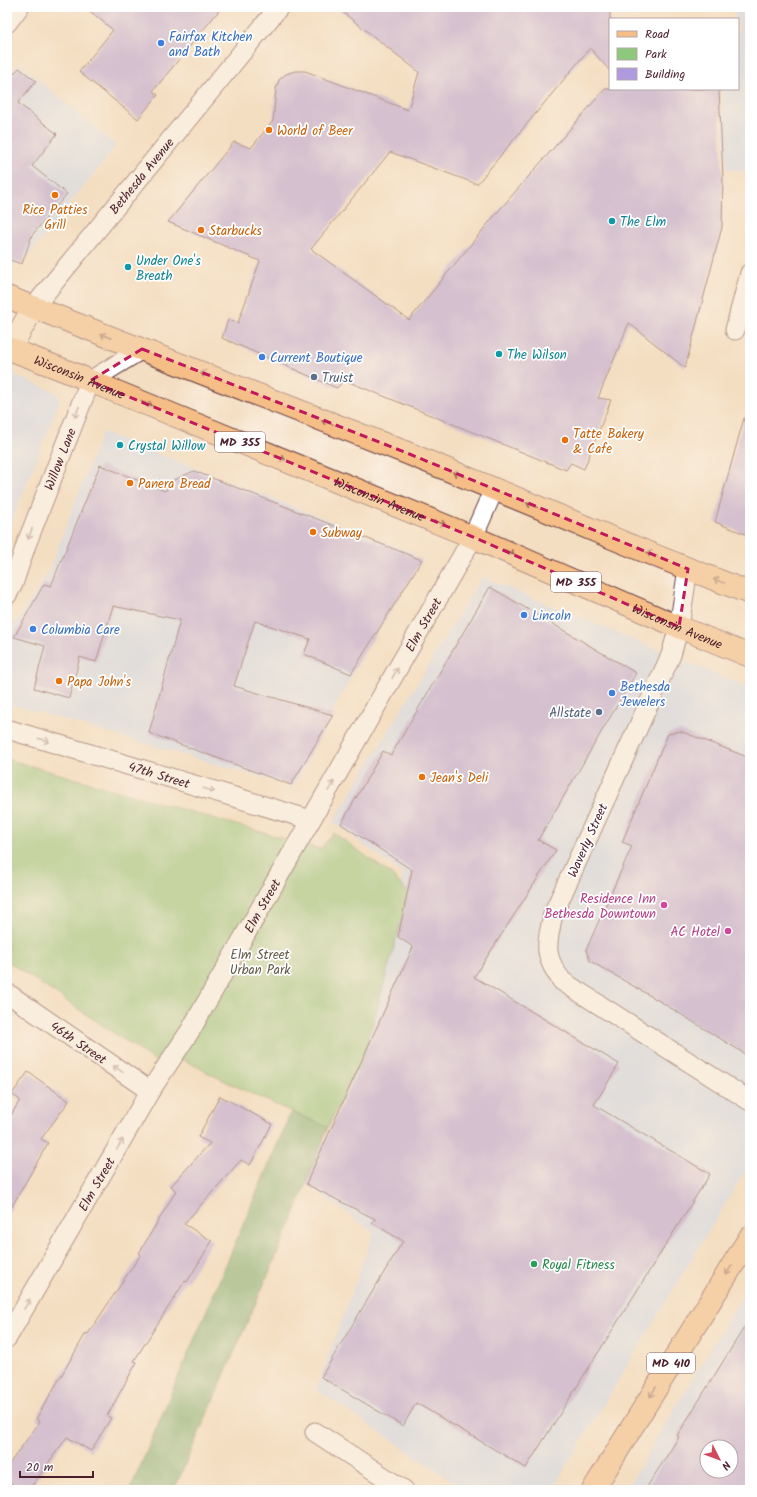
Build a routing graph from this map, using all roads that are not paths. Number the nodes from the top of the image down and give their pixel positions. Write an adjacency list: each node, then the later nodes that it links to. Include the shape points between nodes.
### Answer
1 (19, 7): 3 (street)
2 (279, 7): 6 (street, Bethesda Avenue)
3 (7, 23)
4 (750, 273): 7 (street)
5 (7, 297): 6 (main road)
6 (33, 308): 8 (street, Bethesda Avenue); 9 (main road, one-way to 6)
7 (735, 330)
8 (8, 348): 10 (main road, Wisconsin Avenue / MD 355)
9 (142, 350): 10 (street); 11 (main road, one-way to 9)
10 (90, 381): 12 (main road, Wisconsin Avenue / MD 355, one-way to 12); 15 (street, Willow Lane, one-way to 15)
11 (494, 489): 12 (street, Elm Street); 13 (main road, one-way to 11)
12 (473, 537): 16 (main road, Wisconsin Avenue / MD 355, one-way to 16); 19 (street, Elm Street, one-way to 12)
13 (688, 569): 14 (main road, one-way to 13); 16 (street)
14 (750, 593)
15 (7, 595)
16 (679, 627): 17 (main road, Wisconsin Avenue / MD 355); 22 (street, Waverly Street, via 671,655 553,914 547,944 548,957 562,981)
17 (750, 656)
18 (7, 729): 19 (street, 47th Street, one-way to 19)
19 (311, 820): 21 (street, Elm Street, via 190,1031)
20 (7, 993): 21 (street, 46th Street, one-way to 20)
21 (150, 1091): 24 (street, Elm Street, one-way to 21)
22 (750, 1101)
23 (750, 1237): 27 (main road, MD 410, one-way to 27)
24 (7, 1338)
25 (315, 1432): 26 (street)
26 (404, 1490)
27 (593, 1490)

